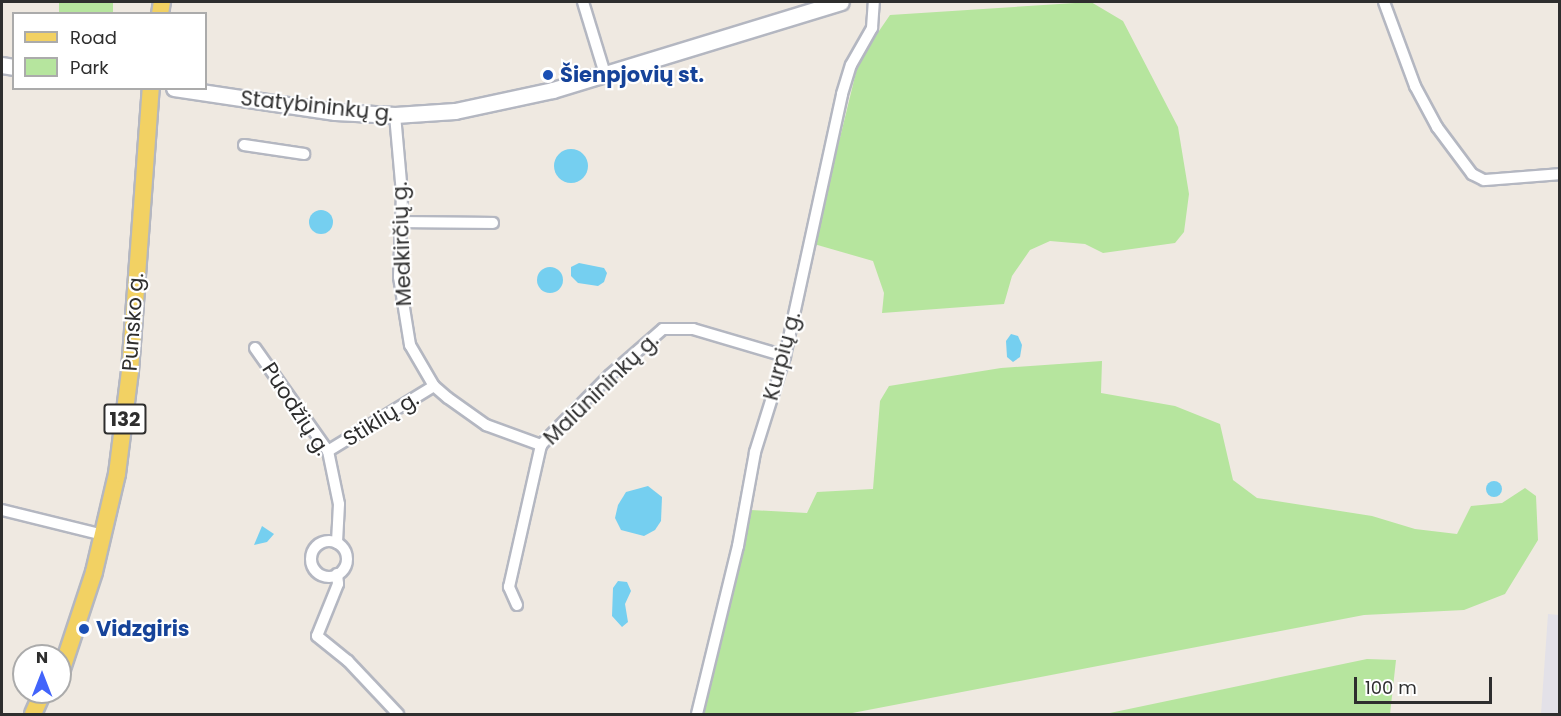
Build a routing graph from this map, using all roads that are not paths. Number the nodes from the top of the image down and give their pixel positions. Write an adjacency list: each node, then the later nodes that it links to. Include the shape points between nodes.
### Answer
1 (583, 2): 5 (street)
2 (841, 2): 5 (street, Statybininkų g.)
3 (874, 2): 15 (street, Kurpių g., via 872,28 851,65 842,94)
4 (1384, 2): 11 (street, via 1397,45 1437,127 1460,161 1484,180)
5 (605, 74): 8 (street, Statybininkų g., via 501,103)
6 (151, 90): 20 (main road, Punsko g. / 132, via 130,371 117,474)
7 (187, 90): 8 (street, Statybininkų g., via 335,112)
8 (395, 115): 12 (street, Medkirčių g.)
9 (244, 145): 10 (street)
10 (304, 154)
11 (1560, 174)
12 (401, 222): 13 (street); 16 (street, Medkirčių g., via 399,277 406,327 410,345)
13 (493, 223)
14 (255, 348): 18 (street, Puodžių g.)
15 (784, 356): 17 (street, Malūnininkų g., via 693,329 663,329 610,375); 28 (street, Kurpių g., via 755,452 738,546)
16 (434, 386): 17 (street, Medkirčių g., via 486,425); 18 (street, Stiklių g.)
17 (541, 445): 23 (street, Malūnininkų g., via 509,587)
18 (328, 451): 21 (street, Puodžių g., via 339,504)
19 (2, 510): 20 (street)
20 (104, 535): 24 (main road, Punsko g. / 132)
21 (337, 543): 22 (street, via 345,551 346,562); 22 (street, via 321,543 312,556 316,571 326,576)
22 (337, 574): 27 (street, via 338,584 317,636 348,661)
23 (517, 605)
24 (78, 621): 25 (main road, Punsko g.); 26 (main road, Punsko g.)
25 (66, 644)
26 (70, 644)
27 (398, 714)
28 (698, 714)

